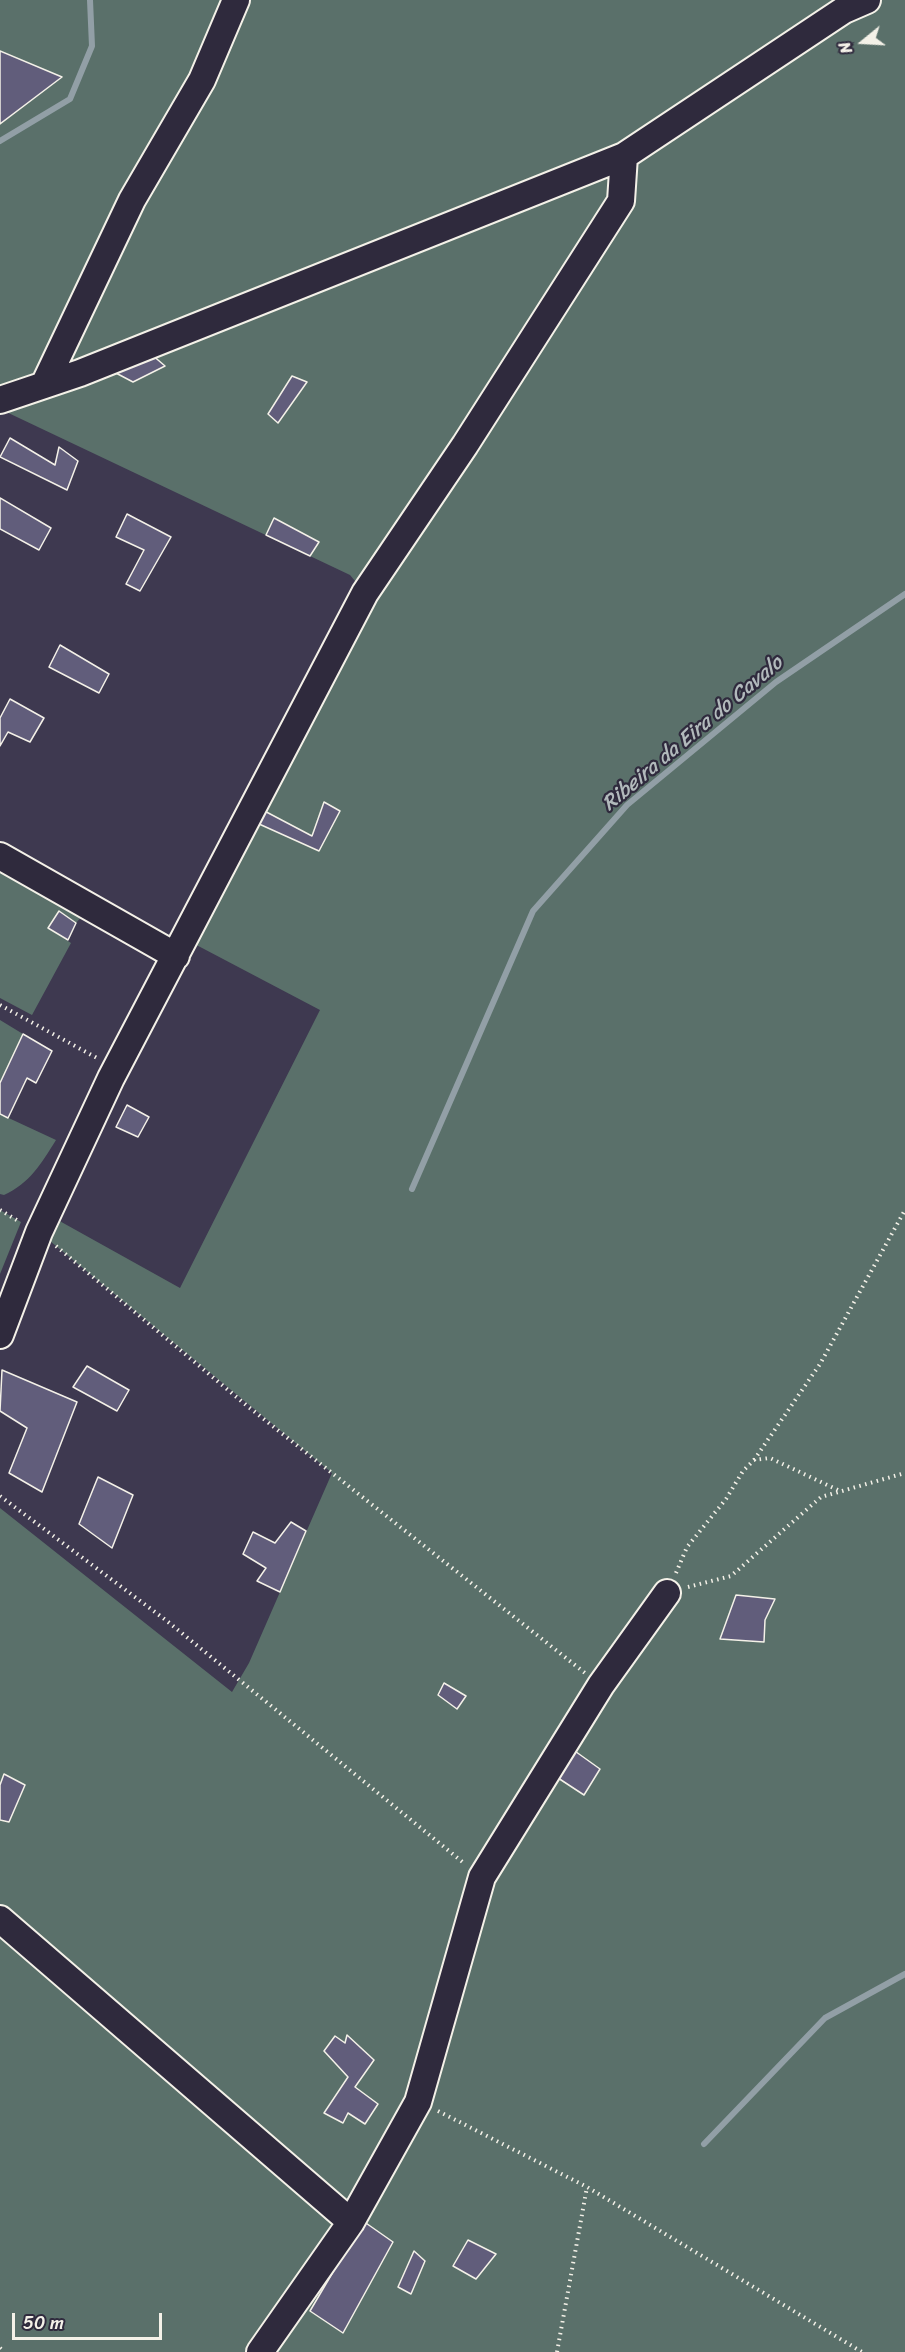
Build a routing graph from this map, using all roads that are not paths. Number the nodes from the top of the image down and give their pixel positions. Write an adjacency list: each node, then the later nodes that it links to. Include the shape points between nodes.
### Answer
1 (236, 0): 4 (street, via 202,80 132,200)
2 (867, 0): 3 (street, via 844,10)
3 (624, 156): 4 (street); 7 (street, via 621,201 365,593)
4 (44, 386): 5 (street)
5 (0, 405)
6 (0, 856): 7 (street)
7 (176, 956): 8 (street, via 116,1068 39,1232)
8 (0, 1335)
9 (667, 1593): 11 (street, via 601,1685 482,1877 418,2102)
10 (0, 1918): 11 (street)
11 (351, 2222): 12 (street)
12 (260, 2352)

